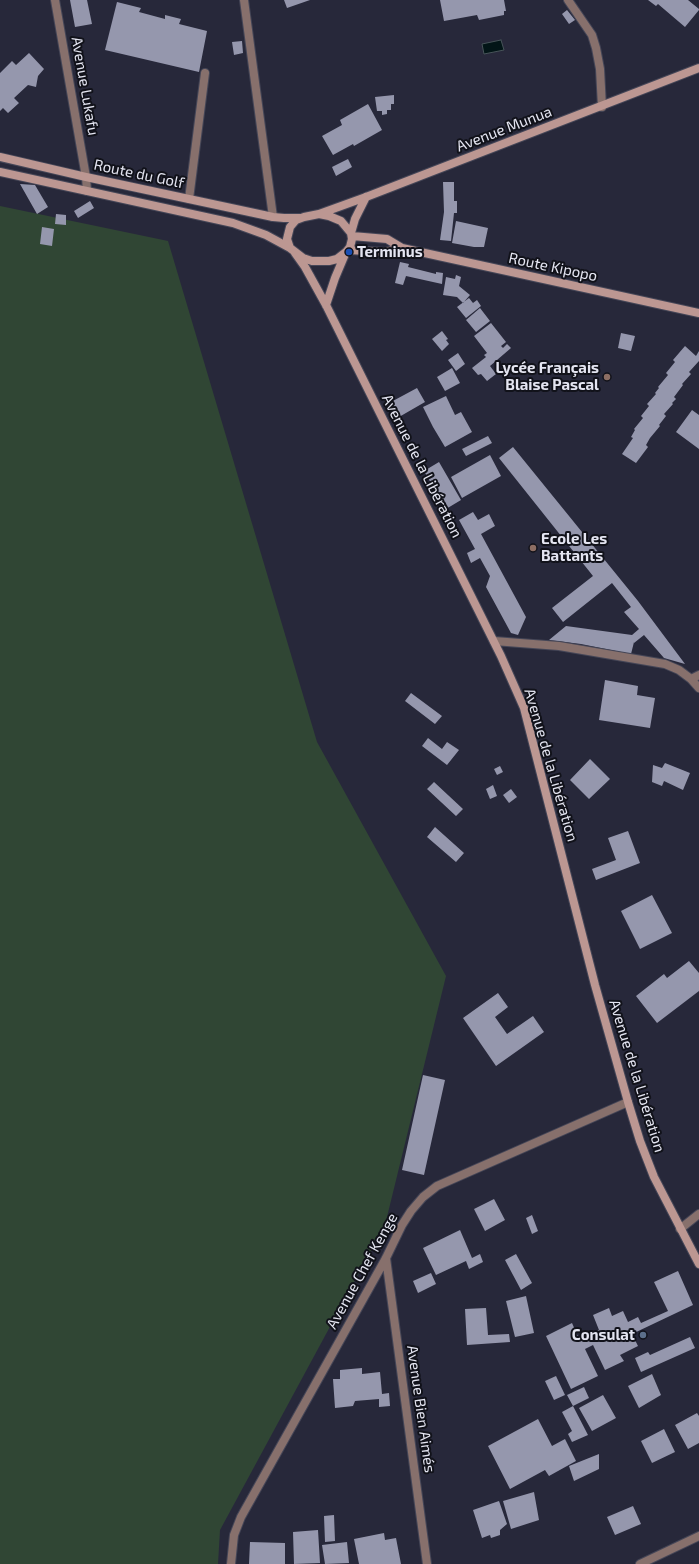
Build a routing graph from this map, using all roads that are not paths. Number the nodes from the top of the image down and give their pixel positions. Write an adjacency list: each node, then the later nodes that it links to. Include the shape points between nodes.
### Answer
1 (55, 0): 9 (street, Avenue Lukafu)
2 (244, 0): 14 (street)
3 (568, 0): 6 (street, via 592,35 600,69)
4 (699, 68): 6 (main road, Avenue Munua)
5 (205, 73): 12 (street)
6 (602, 106): 11 (main road, Avenue Munua)
7 (0, 157): 9 (main road, Route du Golf)
8 (0, 172): 10 (main road)
9 (86, 177): 10 (street, Avenue Lukafu); 12 (main road, Route du Golf)
10 (87, 191): 18 (main road, via 234,223 266,235)
11 (366, 197): 13 (main road, Avenue Munua); 16 (main road)
12 (189, 199): 14 (main road, Route du Golf)
13 (315, 215): 15 (main road); 16 (main road, via 338,219)
14 (273, 217): 15 (main road)
15 (300, 218): 18 (main road, via 288,231 287,239)
16 (351, 234): 17 (main road, Route Kipopo, via 387,239); 19 (main road)
17 (402, 248): 19 (main road, Route Kipopo, via 385,252); 21 (main road, Route Kipopo)
18 (293, 250): 19 (main road, via 308,260 324,262 337,259); 20 (main road, Avenue de la Libération)
19 (348, 251): 20 (main road)
20 (326, 305): 22 (main road, Avenue de la Libération)
21 (699, 313)
22 (494, 641): 24 (street, via 559,646 665,664); 26 (main road, Avenue de la Libération, via 524,708 595,985)
23 (699, 674): 24 (street)
24 (691, 679): 25 (street)
25 (699, 688)
26 (628, 1102): 28 (main road, Avenue de la Libération, via 654,1177); 29 (street, Avenue Chef Kenge, via 437,1186 411,1211)
27 (699, 1214): 28 (street)
28 (680, 1228): 30 (main road, Avenue de la Libération)
29 (386, 1258): 32 (street, Avenue Chef Kenge, via 241,1517 234,1535); 33 (street, Avenue Bien Aimés)
30 (699, 1264)
31 (699, 1536): 34 (street)
32 (231, 1564)
33 (427, 1564)
34 (640, 1564)

